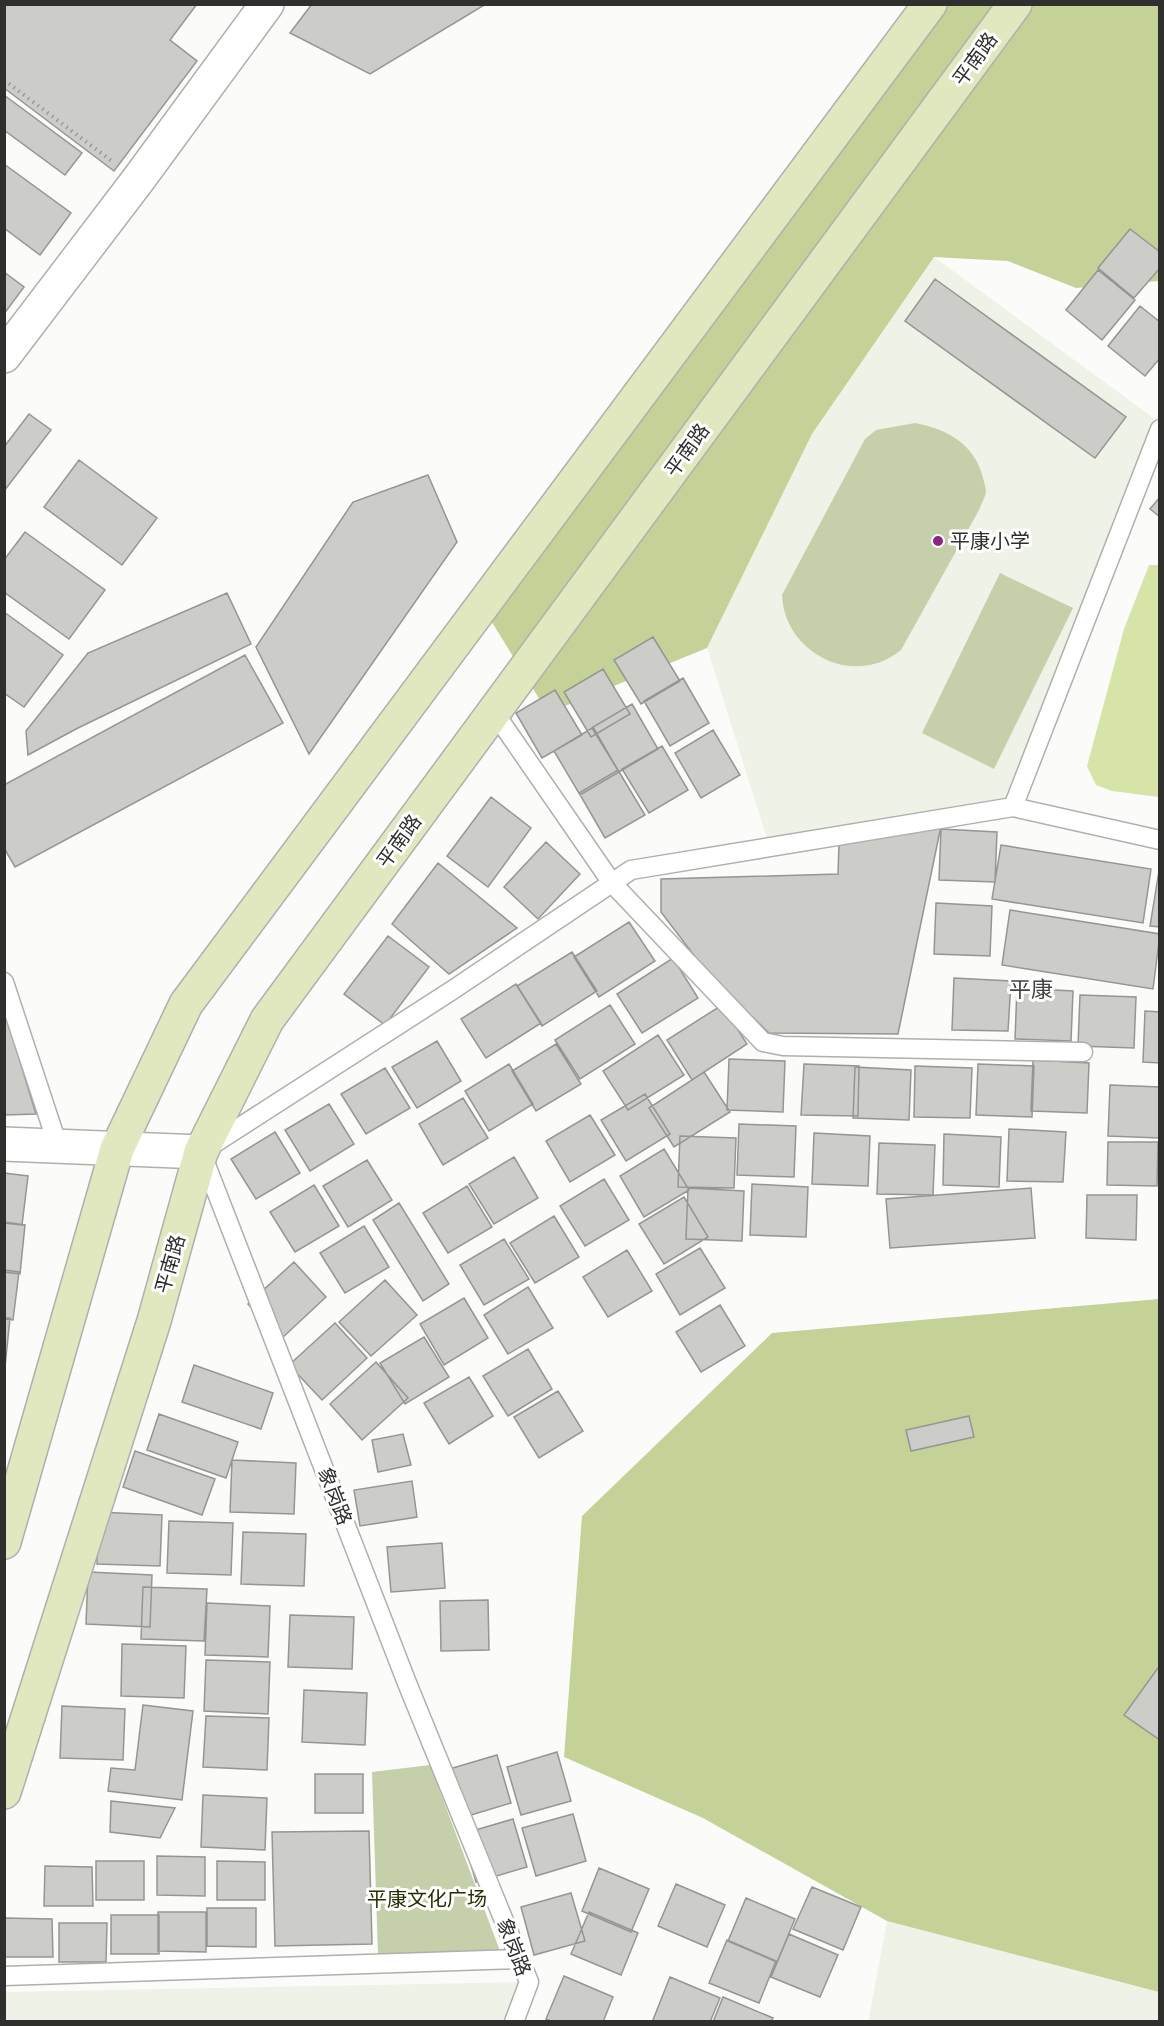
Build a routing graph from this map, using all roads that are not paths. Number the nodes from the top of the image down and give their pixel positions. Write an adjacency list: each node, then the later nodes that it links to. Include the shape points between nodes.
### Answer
1 (267, 4): 4 (street)
2 (930, 4): 14 (main road, via 186,1004)
3 (1015, 4): 6 (main road, 平南路)
4 (4, 356)
5 (1160, 429): 7 (lane)
6 (494, 712): 9 (lane); 15 (main road, 平南路, via 267,1020)
7 (1013, 807): 8 (lane); 9 (lane, via 631,870)
8 (1160, 840)
9 (612, 883): 11 (lane, via 763,1042 783,1046); 15 (lane)
10 (4, 982): 13 (lane)
11 (1083, 1052)
12 (4, 1144): 13 (street)
13 (58, 1146): 14 (street)
14 (117, 1149): 15 (street); 16 (main road)
15 (201, 1152): 17 (main road, 平南路, via 154,1321); 18 (lane, 象岗路, via 407,1683)
16 (4, 1542)
17 (4, 1792)
18 (519, 1959): 19 (lane); 20 (lane, 象岗路, via 529,1982)
19 (4, 1976)
20 (514, 2022)

